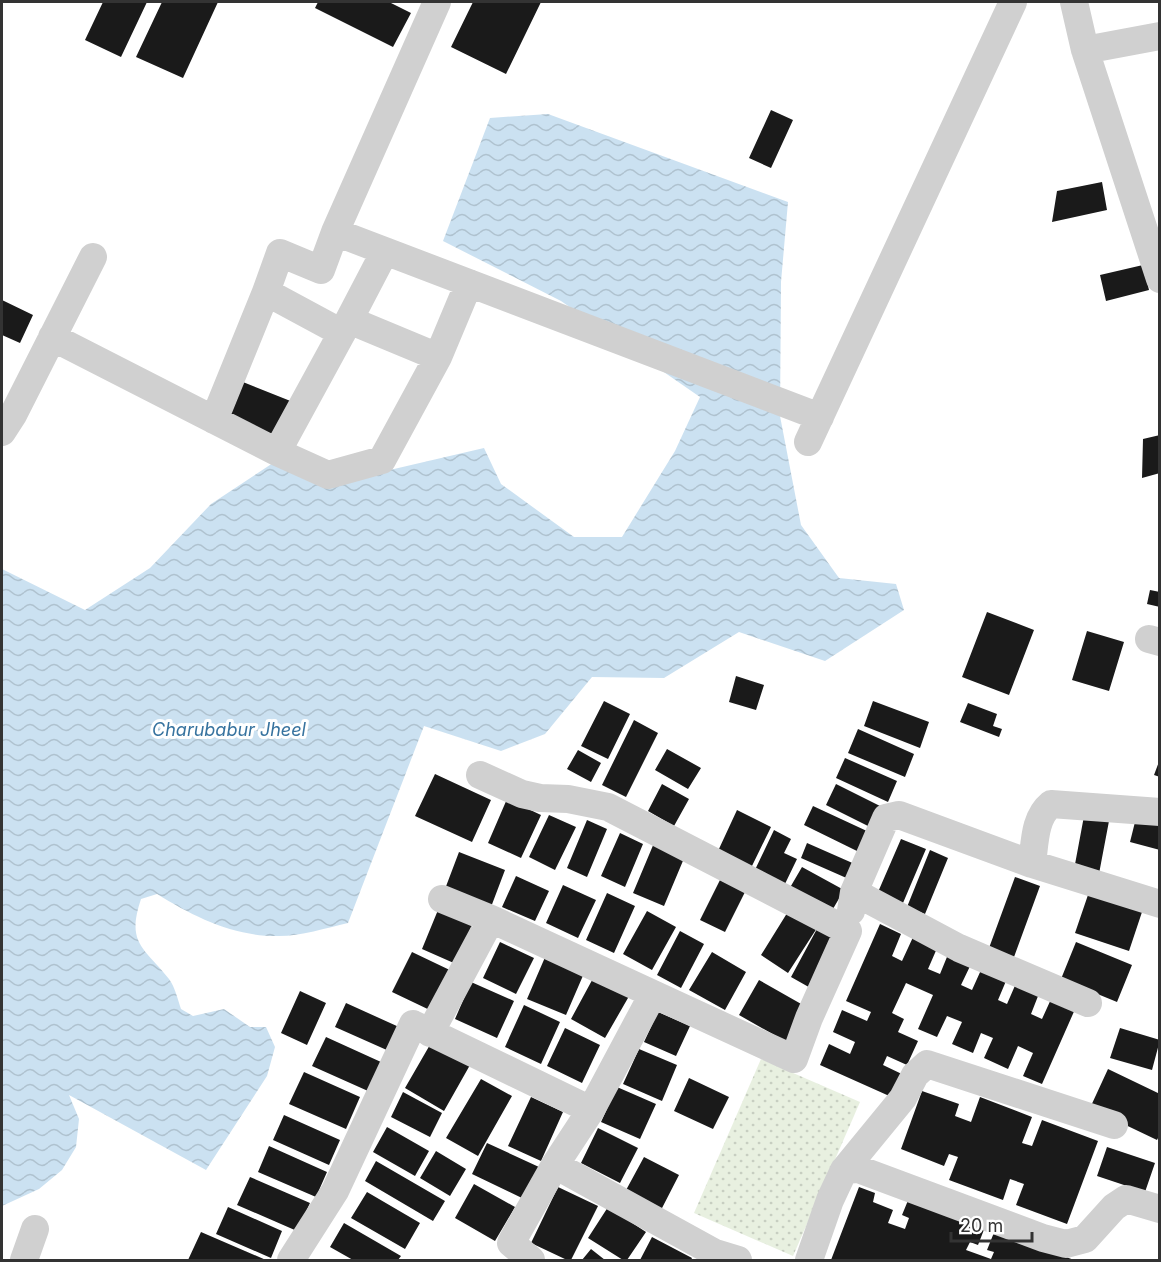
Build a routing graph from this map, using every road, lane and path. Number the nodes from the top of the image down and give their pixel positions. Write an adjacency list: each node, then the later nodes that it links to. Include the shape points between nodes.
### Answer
1 (437, 2): 6 (street)
2 (1013, 2): 15 (street)
3 (1074, 2): 5 (street)
4 (1160, 36): 5 (street)
5 (1085, 50): 9 (street)
6 (335, 232): 7 (street); 11 (street, via 321,270 280,253)
7 (385, 251): 10 (street); 12 (street)
8 (93, 257): 13 (street)
9 (1160, 279)
10 (469, 283): 14 (street); 15 (street)
11 (266, 292): 12 (street); 16 (street)
12 (346, 327): 14 (street); 19 (street)
13 (52, 337): 16 (street); 17 (street)
14 (438, 357): 19 (street, via 382,460 328,475)
15 (820, 417): 18 (street)
16 (214, 420): 19 (street)
17 (2, 432)
18 (808, 442)
19 (277, 452)
20 (480, 775): 27 (street, via 522,794 608,807)
21 (1160, 812): 22 (street, via 1051,804 1043,810 1038,823)
22 (1032, 864): 23 (street, via 899,815 886,818); 25 (street)
23 (854, 892): 27 (street); 29 (street, via 959,948)
24 (442, 899): 26 (street)
25 (1160, 904)
26 (491, 919): 28 (street); 30 (street)
27 (848, 931): 28 (street, via 794,1059)
28 (653, 994): 31 (street)
29 (1088, 1003)
30 (430, 1033): 31 (street); 38 (street, via 413,1024 335,1191)
31 (591, 1110): 33 (street)
32 (1114, 1125): 34 (street, via 927,1064)
33 (555, 1165): 39 (street, via 511,1244); 40 (street, via 715,1253)
34 (844, 1170): 35 (street, via 858,1169 1066,1244 1085,1239 1126,1199); 41 (street)
35 (1160, 1209)
36 (34, 1229): 37 (street)
37 (24, 1260)
38 (291, 1260)
39 (531, 1260)
40 (738, 1260)
41 (809, 1260)

